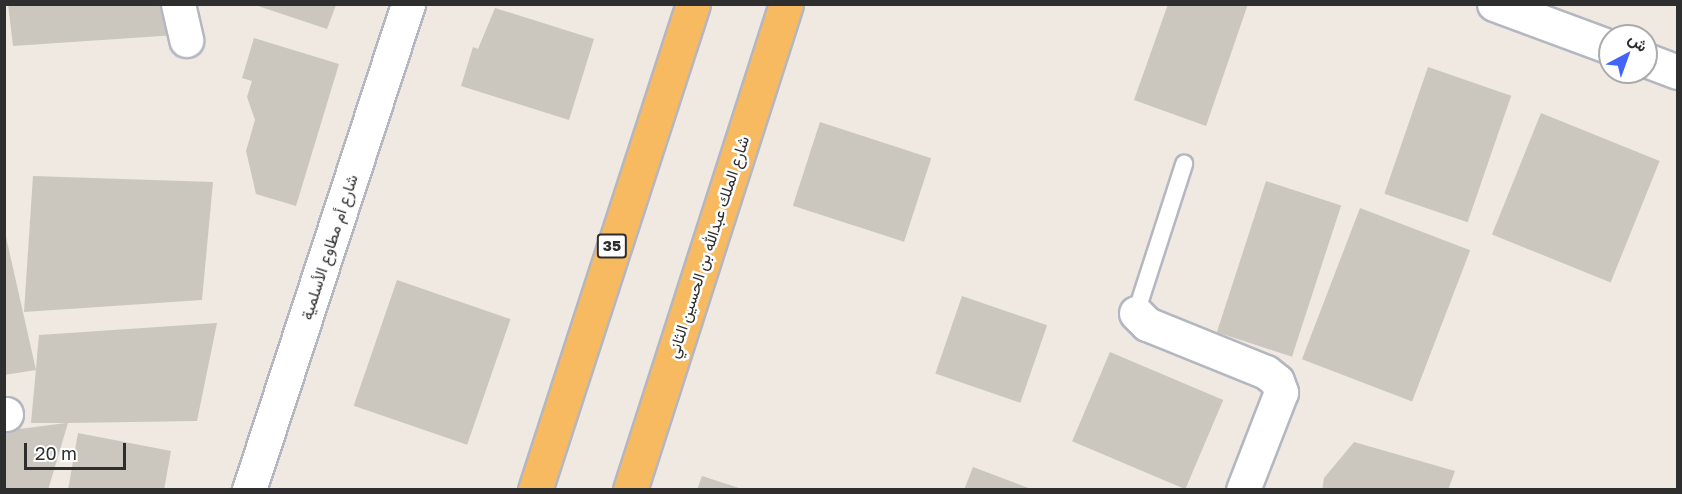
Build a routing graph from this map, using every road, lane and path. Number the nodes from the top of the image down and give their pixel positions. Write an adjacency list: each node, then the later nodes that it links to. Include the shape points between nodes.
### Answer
1 (178, 4): 7 (street)
2 (408, 4): 13 (street, شارع أم مطاوع الأسلمية)
3 (693, 4): 14 (highway, 35)
4 (786, 4): 15 (highway, شارع الملك عبدالله بن الحسين الثاني)
5 (1494, 4): 6 (street)
6 (1531, 10): 8 (street)
7 (186, 40)
8 (1598, 41)
9 (1658, 65): 10 (street)
10 (1677, 72)
11 (1184, 164): 12 (lane)
12 (1136, 313): 16 (street, via 1147,324 1266,372 1281,392)
13 (249, 489)
14 (535, 489)
15 (630, 489)
16 (1243, 489)

